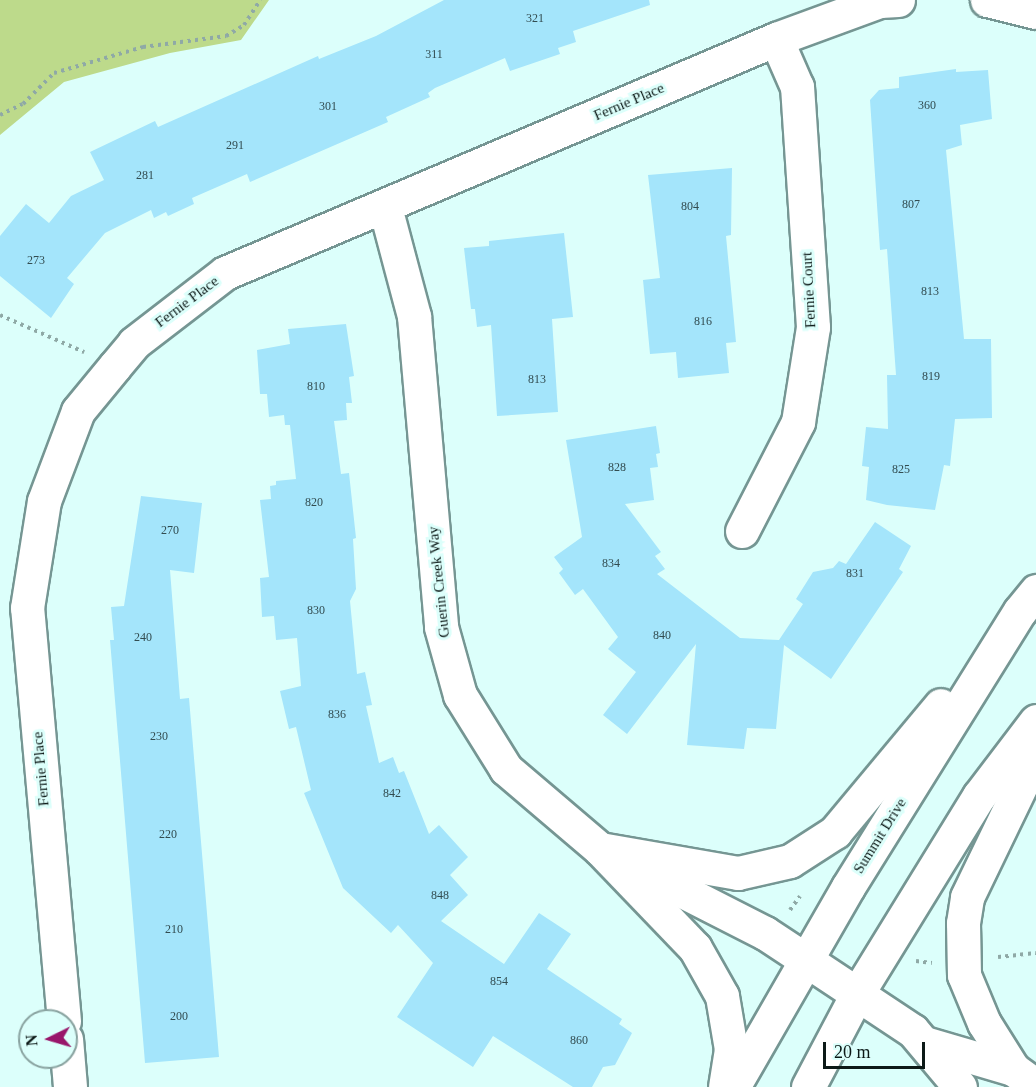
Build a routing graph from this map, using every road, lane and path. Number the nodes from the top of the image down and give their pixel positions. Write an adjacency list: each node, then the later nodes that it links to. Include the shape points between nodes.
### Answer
1 (260, 0): 6 (path, via 243,25 226,36 143,47 54,73 23,104)
2 (898, 0): 5 (street, Fernie Place, via 880,1)
3 (987, 0): 4 (street)
4 (1036, 12)
5 (776, 39): 7 (street, Fernie Place); 10 (street, Fernie Court, via 797,87 813,327 798,422)
6 (0, 115)
7 (385, 207): 9 (street, Fernie Place, via 225,273 134,343); 14 (street, Guerin Creek Way, via 414,316 441,627 460,695 506,769)
8 (0, 315): 9 (path)
9 (115, 366): 21 (street, Fernie Place, via 78,411 44,501 27,608)
10 (742, 531)
11 (1028, 601): 14 (street, via 835,832 790,861 738,873); 17 (street, Summit Drive)
12 (1036, 721): 20 (street, via 979,796)
13 (1036, 754): 24 (street, via 967,897 963,923 964,975 984,1023)
14 (600, 849): 17 (street, Guerin Creek Way, via 765,933); 26 (street, via 695,948 722,996 732,1048)
15 (1036, 953): 16 (path)
16 (993, 958)
17 (806, 960): 20 (street, Guerin Creek Way); 27 (street, Summit Drive)
18 (916, 961): 19 (path)
19 (935, 964)
20 (857, 994): 22 (street, Guerin Creek Way); 28 (street)
21 (63, 1009)
22 (928, 1044): 24 (street); 29 (street)
23 (68, 1069): 25 (street)
24 (1024, 1078)
25 (70, 1087)
26 (725, 1087)
27 (733, 1087)
28 (808, 1087)
29 (960, 1087)

